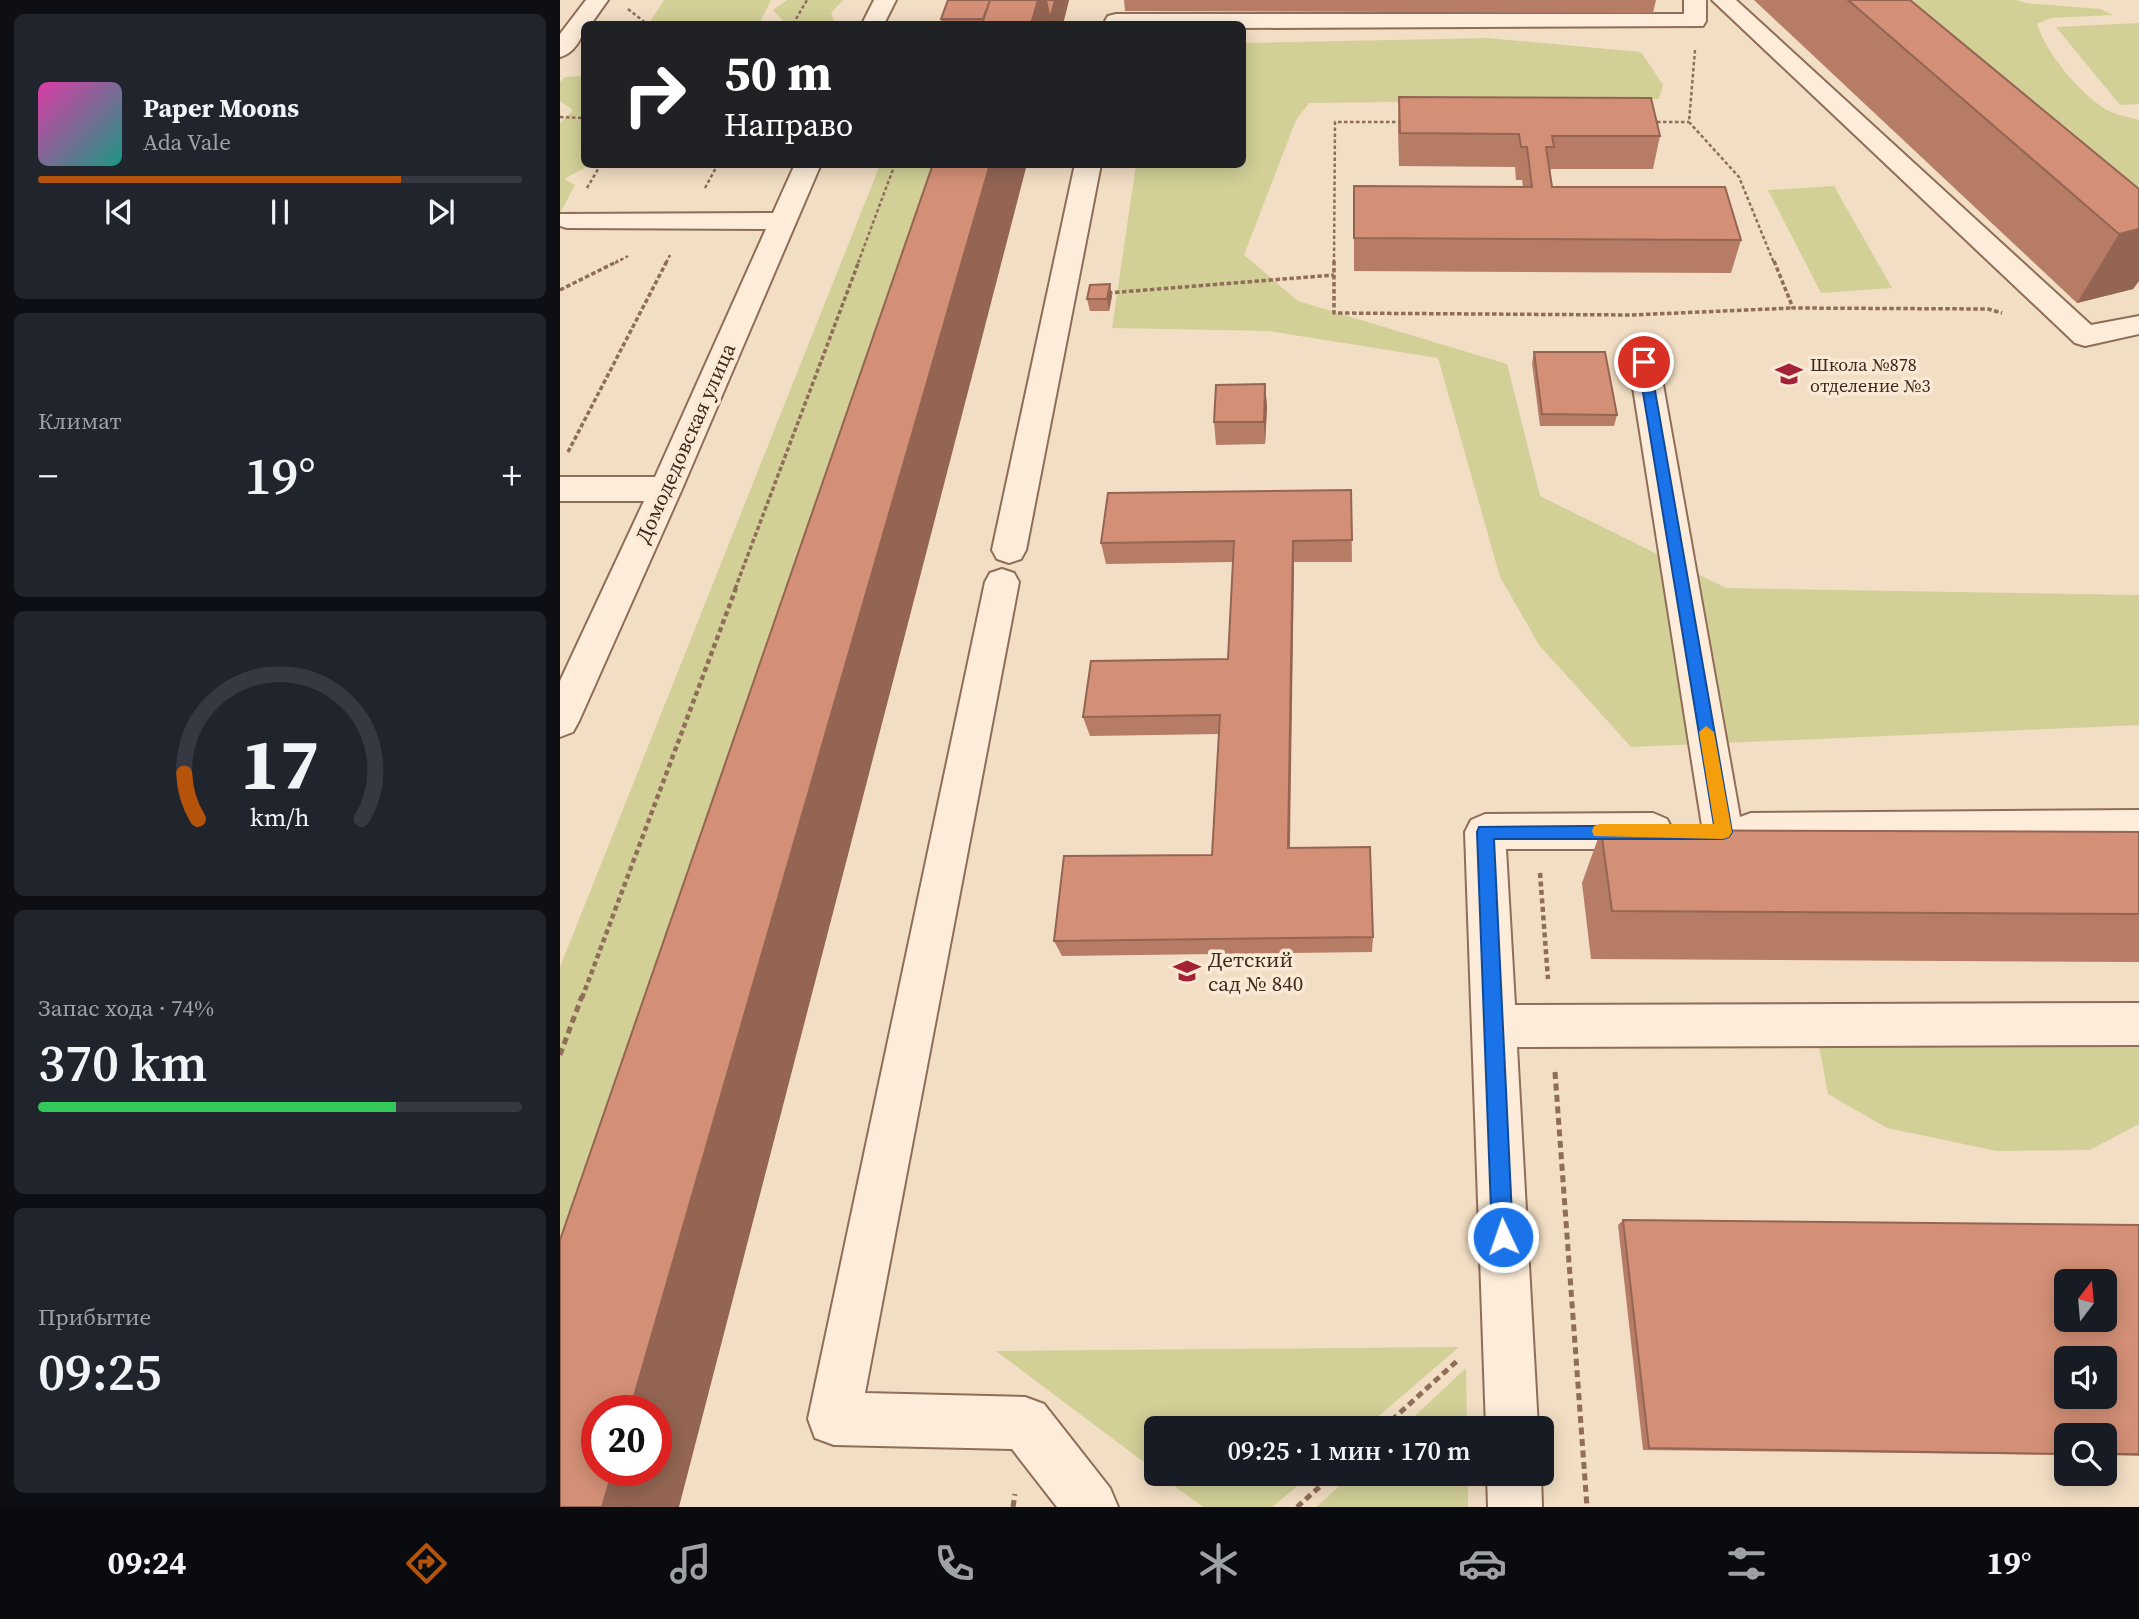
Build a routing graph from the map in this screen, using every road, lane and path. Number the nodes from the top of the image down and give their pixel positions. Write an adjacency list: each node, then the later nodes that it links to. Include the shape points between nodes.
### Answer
1 (807, 0): 9 (path)
2 (885, 0): 10 (street)
3 (1695, 0): 6 (street, via 1695,21)
4 (1723, 0): 30 (street, via 2085,336)
5 (590, 9): 7 (street)
6 (1117, 15)
7 (560, 17)
8 (581, 21): 11 (street)
9 (795, 21)
10 (874, 21)
11 (560, 50)
12 (1695, 55): 17 (path)
13 (560, 117): 14 (path)
14 (581, 118)
15 (1403, 122): 25 (path, via 1335,122)
16 (1648, 122): 17 (path)
17 (1689, 122): 28 (path, via 1739,177)
18 (806, 168): 22 (street, Домодедовская улица)
19 (893, 168): 43 (path)
20 (1087, 168): 27 (street)
21 (567, 220): 22 (street)
22 (782, 221): 34 (street, Домодедовская улица)
23 (671, 251): 32 (path)
24 (628, 256): 26 (path)
25 (1334, 275): 27 (path); 28 (path, via 1334,313 1631,315)
26 (560, 290)
27 (1062, 296): 49 (street, via 834,1419 1025,1423)
28 (1793, 308): 29 (path, via 1988,309)
29 (2012, 316)
30 (2139, 325)
31 (1644, 362): 39 (street)
32 (566, 457)
33 (560, 489): 34 (street)
34 (666, 489): 35 (street, Домодедовская улица)
35 (573, 661): 36 (street, Домодедовская улица)
36 (560, 721)
37 (2139, 827): 39 (street)
38 (1537, 831): 39 (street); 41 (street, via 1485,832); 42 (path)
39 (1723, 832)
40 (2139, 1024): 42 (street)
41 (1493, 1027): 42 (street); 44 (street)
42 (1552, 1027): 52 (path)
43 (560, 1055)
44 (1506, 1315): 45 (path); 46 (street)
45 (1396, 1416)
46 (1510, 1416)
47 (1321, 1486): 50 (path)
48 (1514, 1486): 51 (street)
49 (1091, 1507)
50 (1297, 1507)
51 (1515, 1507)
52 (1587, 1507)

